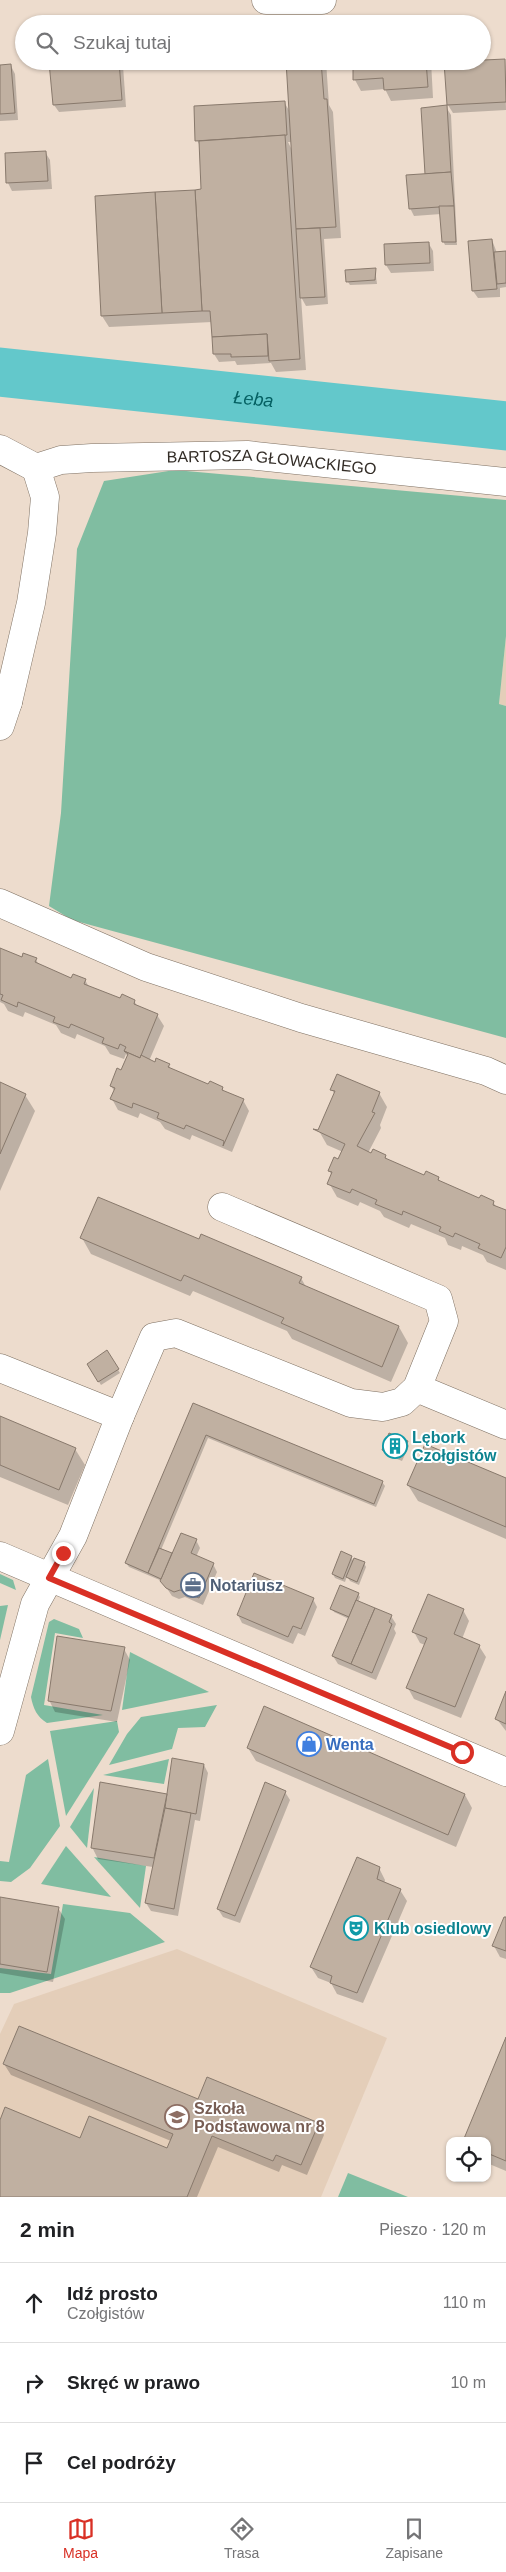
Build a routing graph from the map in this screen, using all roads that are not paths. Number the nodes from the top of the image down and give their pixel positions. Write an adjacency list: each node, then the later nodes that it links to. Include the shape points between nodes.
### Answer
1 (266, 0): 2 (street)
2 (322, 0)
3 (0, 449): 4 (street)
4 (36, 468): 5 (street, BARTOSZA GŁOWACKIEGO, via 61,460 247,454); 6 (street, via 45,497 42,533 32,603)
5 (506, 482)
6 (3, 709)
7 (0, 903): 8 (street, via 146,967 301,1018 486,1071)
8 (506, 1080)
9 (222, 1207): 11 (street, via 438,1299 444,1321)
10 (0, 1368): 12 (street)
11 (417, 1388): 12 (street, via 402,1402 383,1407 351,1403 176,1333 154,1337); 13 (street)
12 (120, 1416): 15 (street, via 73,1536)
13 (506, 1425)
14 (0, 1556): 15 (street)
15 (49, 1578): 16 (street, via 35,1604); 17 (street)
16 (0, 1731)
17 (506, 1772)

